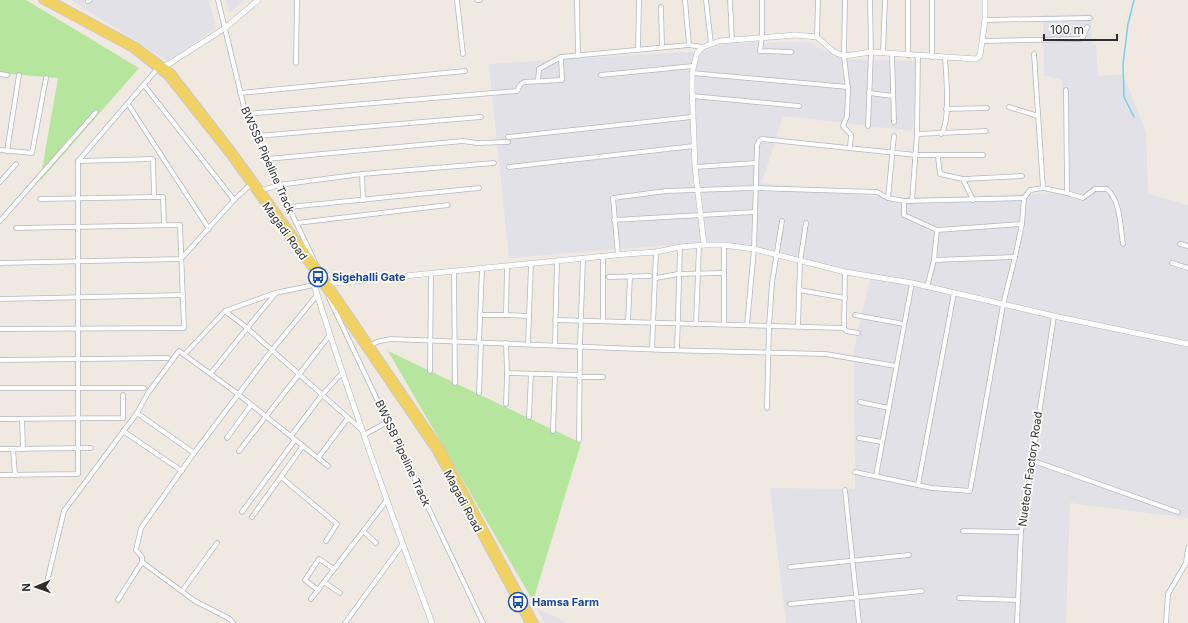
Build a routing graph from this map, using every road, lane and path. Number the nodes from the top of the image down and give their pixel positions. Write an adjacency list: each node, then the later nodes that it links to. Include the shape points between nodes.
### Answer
1 (42, 0): 49 (main road, Magadi Road, via 133,49)
2 (51, 0): 49 (main road, Magadi Road, via 136,46)
3 (218, 0): 24 (street, BWSSB Pipeline Track)
4 (258, 0): 24 (street)
5 (297, 0): 47 (street)
6 (457, 0): 37 (street)
7 (577, 0): 41 (street)
8 (639, 0): 33 (street)
9 (685, 0): 30 (street)
10 (706, 0): 29 (street)
11 (730, 0): 27 (street)
12 (762, 0): 26 (street)
13 (818, 0): 25 (street)
14 (845, 0): 42 (street)
15 (870, 0): 35 (street)
16 (886, 0): 36 (street)
17 (908, 0): 39 (street)
18 (932, 0): 45 (street)
19 (985, 0): 22 (street)
20 (661, 7): 31 (street)
21 (1090, 18): 22 (street)
22 (985, 20): 28 (street)
23 (1087, 27): 28 (street, via 1080,39)
24 (224, 28): 49 (street); 61 (street, BWSSB Pipeline Track)
25 (818, 37): 26 (street, via 795,35); 42 (street, via 834,52)
26 (762, 38): 27 (street); 34 (street, via 760,51)
27 (732, 40): 29 (street)
28 (983, 41): 46 (street, via 980,56 976,58)
29 (711, 44): 32 (street)
30 (689, 45): 31 (street); 32 (street)
31 (662, 47): 33 (street)
32 (703, 47): 48 (street, via 697,53)
33 (638, 50): 41 (street)
34 (790, 52)
35 (871, 52): 36 (street); 42 (street); 62 (street)
36 (883, 53): 38 (street)
37 (463, 54)
38 (892, 54): 39 (street); 64 (street)
39 (908, 54): 43 (street)
40 (1034, 54): 72 (street)
41 (578, 56): 44 (street)
42 (844, 56): 59 (street)
43 (918, 56): 45 (street); 78 (street)
44 (561, 57): 57 (street, via 539,69); 57 (street, via 562,80)
45 (932, 57): 46 (street)
46 (945, 58): 69 (street)
47 (296, 63)
48 (693, 66): 51 (street); 55 (street)
49 (160, 67): 58 (street); 103 (main road, Magadi Road)
50 (465, 71): 61 (street)
51 (692, 73): 59 (street); 63 (street)
52 (0, 74): 53 (street)
53 (7, 75)
54 (19, 75): 87 (street)
55 (601, 75)
56 (46, 78): 87 (street, via 32,153)
57 (538, 81): 71 (street, via 524,82 517,91)
58 (144, 85): 65 (street); 116 (street)
59 (848, 87): 85 (street, via 847,116 843,126 851,134)
60 (1066, 90): 110 (street)
61 (240, 93): 71 (street, BWSSB Pipeline Track)
62 (869, 93): 64 (street); 76 (street)
63 (692, 96): 66 (street); 74 (street)
64 (893, 96): 75 (street)
65 (128, 104): 93 (street); 134 (street)
66 (799, 106)
67 (1009, 107): 72 (street)
68 (987, 108): 69 (street)
69 (946, 109): 79 (street, via 945,125)
70 (96, 112): 126 (street)
71 (246, 114): 80 (street, BWSSB Pipeline Track)
72 (1038, 116): 107 (street)
73 (481, 117): 80 (street)
74 (692, 117): 82 (street); 84 (street)
75 (894, 122)
76 (868, 126)
77 (986, 132): 79 (street)
78 (917, 134): 79 (street); 89 (street)
79 (941, 134)
80 (257, 136): 92 (street, BWSSB Pipeline Track)
81 (894, 136): 88 (street)
82 (508, 137)
83 (508, 142): 92 (street, via 463,141)
84 (694, 146): 97 (street); 98 (street)
85 (850, 148): 88 (street); 95 (street, via 762,139 757,145)
86 (0, 150): 87 (street)
87 (7, 151)
88 (893, 152): 89 (street); 113 (street)
89 (916, 155): 91 (street); 120 (street)
90 (983, 155): 91 (street)
91 (938, 156): 101 (street, via 940,174)
92 (267, 159): 104 (street, BWSSB Pipeline Track)
93 (78, 161): 111 (street, via 153,159); 112 (street)
94 (494, 163): 99 (street)
95 (756, 163): 97 (street); 106 (street)
96 (16, 164): 102 (street)
97 (695, 167): 108 (street)
98 (509, 168)
99 (362, 174): 104 (street); 117 (street)
100 (1022, 176): 101 (street)
101 (964, 179): 118 (street)
102 (0, 182)
103 (252, 183): 109 (main road, Magadi Road); 116 (street)
104 (278, 185): 109 (street); 122 (street, BWSSB Pipeline Track)
105 (479, 188): 117 (street)
106 (755, 188): 108 (street); 113 (street, via 877,192); 123 (street)
107 (1043, 188): 110 (street); 114 (street, via 1030,190)
108 (697, 190): 124 (street); 125 (street, via 614,197)
109 (259, 192): 159 (main road, Magadi Road); 171 (main road, Magadi Road)
110 (1067, 193): 136 (street, via 1083,198 1095,189 1107,189 1115,199)
111 (154, 197): 112 (street); 131 (street, via 163,197)
112 (78, 198): 115 (street); 132 (street)
113 (888, 198): 119 (street)
114 (1024, 198): 118 (street); 130 (street)
115 (40, 199)
116 (234, 200): 134 (street)
117 (363, 200): 122 (street)
118 (973, 200): 120 (street)
119 (904, 201): 120 (street); 135 (street, via 904,215)
120 (912, 201)
121 (448, 205): 128 (street)
122 (289, 207): 128 (street, BWSSB Pipeline Track)
123 (754, 212): 124 (street); 142 (street)
124 (700, 214): 125 (street); 139 (street)
125 (614, 220): 144 (street)
126 (0, 221)
127 (782, 221): 145 (street)
128 (297, 223): 159 (street, BWSSB Pipeline Track)
129 (806, 223): 153 (street)
130 (1022, 224): 135 (street); 147 (street)
131 (164, 225): 132 (street); 149 (street, via 180,225)
132 (78, 227): 133 (street); 152 (street)
133 (16, 228)
134 (209, 229): 149 (street)
135 (937, 230): 150 (street)
136 (1123, 244)
137 (1180, 244): 140 (street)
138 (724, 245): 139 (street); 142 (street); 163 (street)
139 (701, 246): 141 (street); 166 (street)
140 (1188, 246)
141 (680, 247): 143 (street); 165 (street)
142 (754, 249): 145 (street); 199 (street)
143 (656, 252): 144 (street); 170 (street)
144 (618, 255): 146 (street)
145 (776, 255): 153 (street); 200 (street)
146 (603, 256): 148 (street); 192 (street)
147 (1015, 257): 150 (street); 183 (street)
148 (583, 258): 151 (street); 191 (street)
149 (181, 259): 152 (street); 178 (street)
150 (934, 260): 174 (street)
151 (557, 261): 156 (street); 190 (street)
152 (78, 262): 154 (street); 180 (street)
153 (800, 262): 162 (street); 175 (street)
154 (0, 263)
155 (1172, 263): 158 (street)
156 (531, 264): 157 (street); 188 (street)
157 (507, 266): 160 (street); 186 (street)
158 (1188, 268)
159 (318, 269): 171 (main road, Magadi Road)
160 (482, 269): 161 (street); 185 (street)
161 (454, 272): 164 (street); 209 (street)
162 (845, 272): 172 (street); 181 (street)
163 (724, 273): 166 (street); 197 (street)
164 (431, 274): 171 (street); 208 (street)
165 (678, 274): 166 (street); 170 (street); 195 (street)
166 (698, 274): 196 (street)
167 (630, 276): 168 (street); 169 (street); 193 (street)
168 (650, 276)
169 (609, 277)
170 (656, 278): 194 (street)
171 (325, 283): 173 (street); 214 (main road, Magadi Road); 255 (street, BWSSB Pipeline Track); 317 (main road, Magadi Road, via 436,451)
172 (912, 283): 174 (street); 198 (street)
173 (314, 285): 176 (street); 179 (street)
174 (927, 288): 177 (street)
175 (799, 290): 181 (street); 201 (street)
176 (276, 293): 184 (street); 202 (street)
177 (954, 293): 183 (street); 282 (street)
178 (183, 294): 180 (street); 204 (street, via 184,328)
179 (317, 295): 207 (street); 218 (street)
180 (78, 297): 182 (street); 204 (street)
181 (845, 298): 203 (street)
182 (0, 299)
183 (1003, 305): 189 (street); 282 (street, via 970,491)
184 (225, 311): 202 (street); 221 (street)
185 (480, 315): 186 (street); 210 (street)
186 (506, 315): 188 (street)
187 (855, 315): 198 (street)
188 (529, 316): 212 (street)
189 (1054, 316): 213 (street); 274 (street, Nuetech Factory Road)
190 (555, 320): 191 (street); 215 (street)
191 (581, 321): 192 (street); 216 (street)
192 (603, 321): 193 (street)
193 (628, 322): 194 (street)
194 (652, 323): 195 (street); 217 (street)
195 (678, 323): 196 (street); 219 (street)
196 (696, 324): 197 (street)
197 (724, 324): 199 (street)
198 (904, 324): 225 (street)
199 (747, 325): 200 (street)
200 (769, 326): 201 (street); 220 (street)
201 (798, 326): 203 (street)
202 (247, 328): 218 (street); 227 (street)
203 (844, 328): 206 (street, via 846,331)
204 (78, 329): 205 (street); 223 (street)
205 (0, 330)
206 (858, 333)
207 (329, 336): 228 (street); 230 (street)
208 (430, 341): 209 (street); 214 (street, via 391,339); 226 (street)
209 (456, 342): 210 (street); 235 (street)
210 (480, 343): 211 (street); 239 (street)
211 (506, 344): 212 (street); 229 (street)
212 (528, 344): 215 (street)
213 (1188, 344)
214 (370, 346): 318 (main road, Magadi Road, via 441,449)
215 (555, 346): 216 (street)
216 (580, 346): 217 (street); 233 (street)
217 (652, 349): 219 (street)
218 (272, 350): 230 (street); 240 (street)
219 (677, 350): 220 (street)
220 (769, 353): 225 (street, via 826,354); 246 (street)
221 (184, 355): 227 (street); 248 (street, via 179,351)
222 (168, 358): 223 (street)
223 (78, 359): 224 (street); 237 (street)
224 (0, 360)
225 (896, 366): 247 (street)
226 (430, 370)
227 (211, 373): 240 (street)
228 (342, 373): 242 (street); 258 (street)
229 (507, 373): 231 (street); 244 (street)
230 (298, 374): 242 (street); 249 (street)
231 (530, 374): 232 (street); 250 (street)
232 (555, 375): 233 (street); 257 (street)
233 (579, 376): 234 (street); 263 (street)
234 (603, 377)
235 (455, 383)
236 (0, 388): 237 (street)
237 (78, 388): 238 (street); 254 (street)
238 (144, 388)
239 (479, 393)
240 (238, 394): 245 (street); 272 (street)
241 (123, 395): 254 (street, via 123,418)
242 (322, 395): 251 (street); 259 (street)
243 (860, 402): 247 (street)
244 (506, 404)
245 (251, 405): 249 (street); 260 (street)
246 (767, 408)
247 (889, 408): 264 (street)
248 (137, 413): 256 (street); 272 (street)
249 (265, 416): 259 (street); 271 (street)
250 (529, 417)
251 (348, 418): 258 (street); 273 (street)
252 (0, 419): 253 (street)
253 (22, 419): 254 (street); 270 (street)
254 (78, 419): 266 (street)
255 (388, 422): 258 (street); 316 (street, BWSSB Pipeline Track)
256 (124, 431): 276 (street); 302 (street, via 64,511)
257 (553, 431)
258 (364, 433): 284 (street)
259 (291, 436): 262 (street)
260 (227, 438)
261 (859, 438): 264 (street)
262 (296, 440): 265 (street); 285 (street)
263 (579, 440)
264 (882, 442): 280 (street)
265 (303, 446): 273 (street); 281 (street)
266 (78, 448): 267 (street); 270 (street); 279 (street, via 78,474)
267 (91, 448)
268 (0, 449): 269 (street)
269 (13, 449): 270 (street); 279 (street)
270 (23, 449)
271 (239, 451)
272 (194, 453): 276 (street)
273 (318, 458): 275 (street)
274 (1031, 460): 286 (street); 290 (street, Nuetech Factory Road)
275 (328, 466)
276 (182, 471): 297 (street, via 140,528 136,550 142,557)
277 (855, 472): 280 (street)
278 (0, 475): 279 (street)
279 (15, 475)
280 (876, 476): 282 (street)
281 (281, 477): 287 (street); 291 (street, via 337,524)
282 (918, 485)
283 (845, 490): 298 (street)
284 (387, 500): 288 (street); 294 (street)
285 (242, 512)
286 (1178, 512)
287 (252, 517)
288 (363, 531): 293 (street); 300 (street)
289 (963, 531): 290 (street)
290 (1021, 532): 311 (street, Nuetech Factory Road)
291 (326, 541)
292 (217, 543): 304 (street)
293 (376, 543)
294 (402, 545): 314 (street); 315 (street)
295 (1188, 548): 321 (street, via 1186,563 1168,594)
296 (909, 555): 298 (street)
297 (142, 562): 304 (street); 310 (street)
298 (853, 562): 299 (street); 307 (street)
299 (790, 567)
300 (334, 569): 301 (street); 303 (street, via 319,559 305,580)
301 (324, 582): 303 (street); 306 (street)
302 (46, 586)
303 (318, 590): 309 (street)
304 (182, 591): 313 (street)
305 (922, 591): 307 (street)
306 (340, 593)
307 (856, 597): 312 (street); 319 (street)
308 (959, 598): 311 (street)
309 (311, 599)
310 (118, 600)
311 (1018, 600): 320 (street, Nuetech Factory Road)
312 (790, 604)
313 (233, 623)
314 (345, 623)
315 (432, 623)
316 (483, 623)
317 (529, 623)
318 (535, 623)
319 (859, 623)
320 (1017, 623)
321 (1166, 623)

